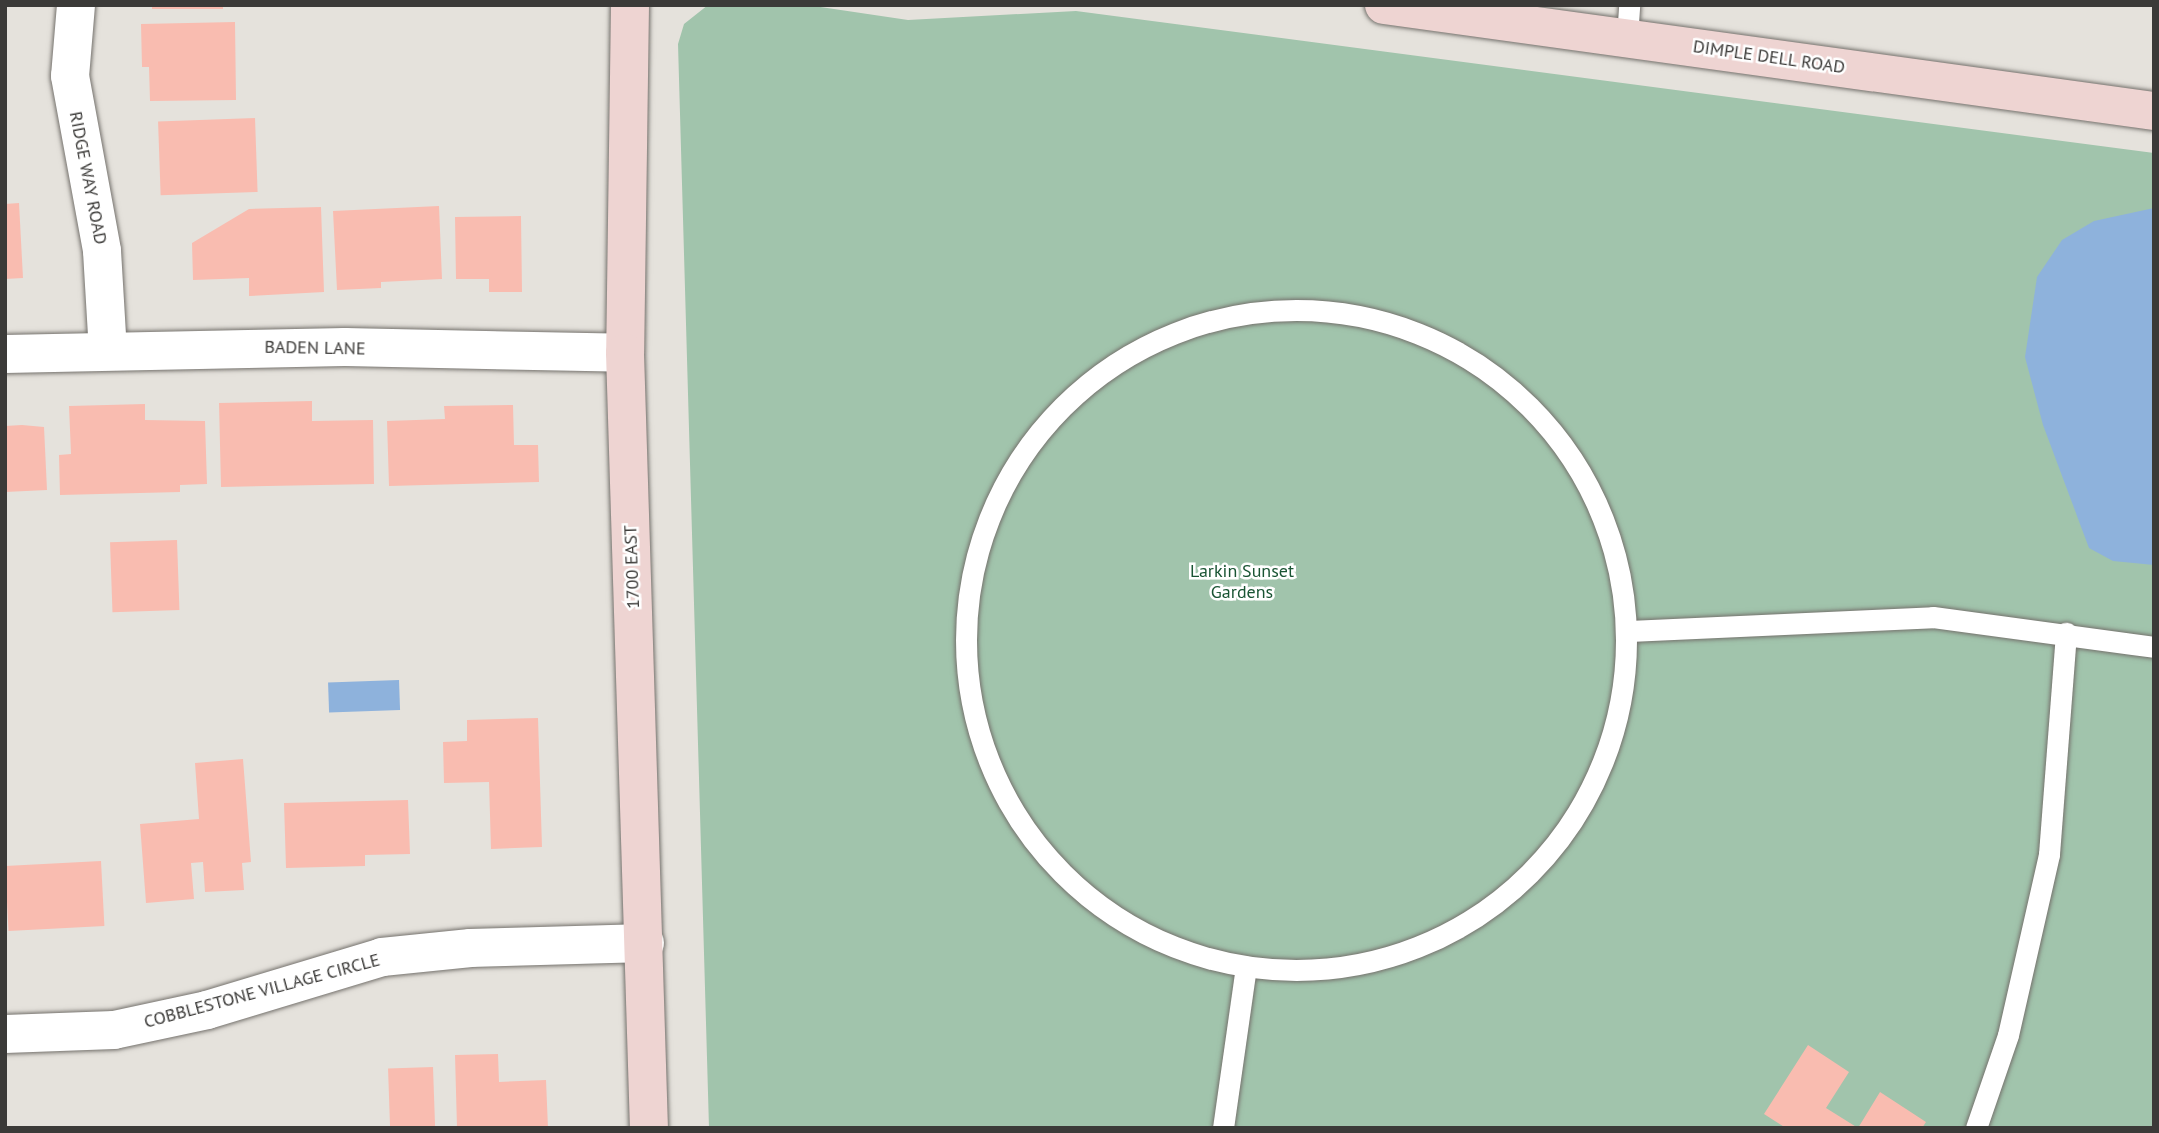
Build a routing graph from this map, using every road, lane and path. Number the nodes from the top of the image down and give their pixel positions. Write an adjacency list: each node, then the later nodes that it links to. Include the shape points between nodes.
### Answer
1 (76, 5): 7 (street, RIDGE WAY ROAD, via 70,76 102,251)
2 (630, 5): 8 (main road, 1700 EAST)
3 (1384, 5): 4 (main road, DIMPLE DELL ROAD)
4 (1430, 8): 5 (main road, DIMPLE DELL ROAD)
5 (1628, 21): 6 (main road, DIMPLE DELL ROAD)
6 (2154, 111)
7 (108, 351): 8 (street, BADEN LANE, via 345,347); 9 (street, BADEN LANE)
8 (625, 353): 13 (main road, 1700 EAST)
9 (5, 354)
10 (1629, 631): 11 (lane, via 1933,617); 14 (lane, via 1619,705 1583,808 1520,884 1465,926 1405,954 1325,970); 14 (lane, via 1620,574 1600,512 1573,457 1532,410 1476,359 1401,327 1312,308 1232,316 1167,335 1119,362 1058,411 1023,450 996,494 976,561 966,641 972,698 987,755 1021,822 1069,883 1113,917 1167,945)
11 (2066, 634): 12 (lane); 18 (lane, via 2049,854 2008,1035)
12 (2154, 647)
13 (645, 943): 15 (street, COBBLESTONE VILLAGE CIRCLE, via 471,948 382,957 207,1010 114,1030); 16 (main road, 1700 EAST)
14 (1247, 967): 17 (lane)
15 (5, 1034)
16 (649, 1128)
17 (1223, 1128)
18 (1976, 1128)

